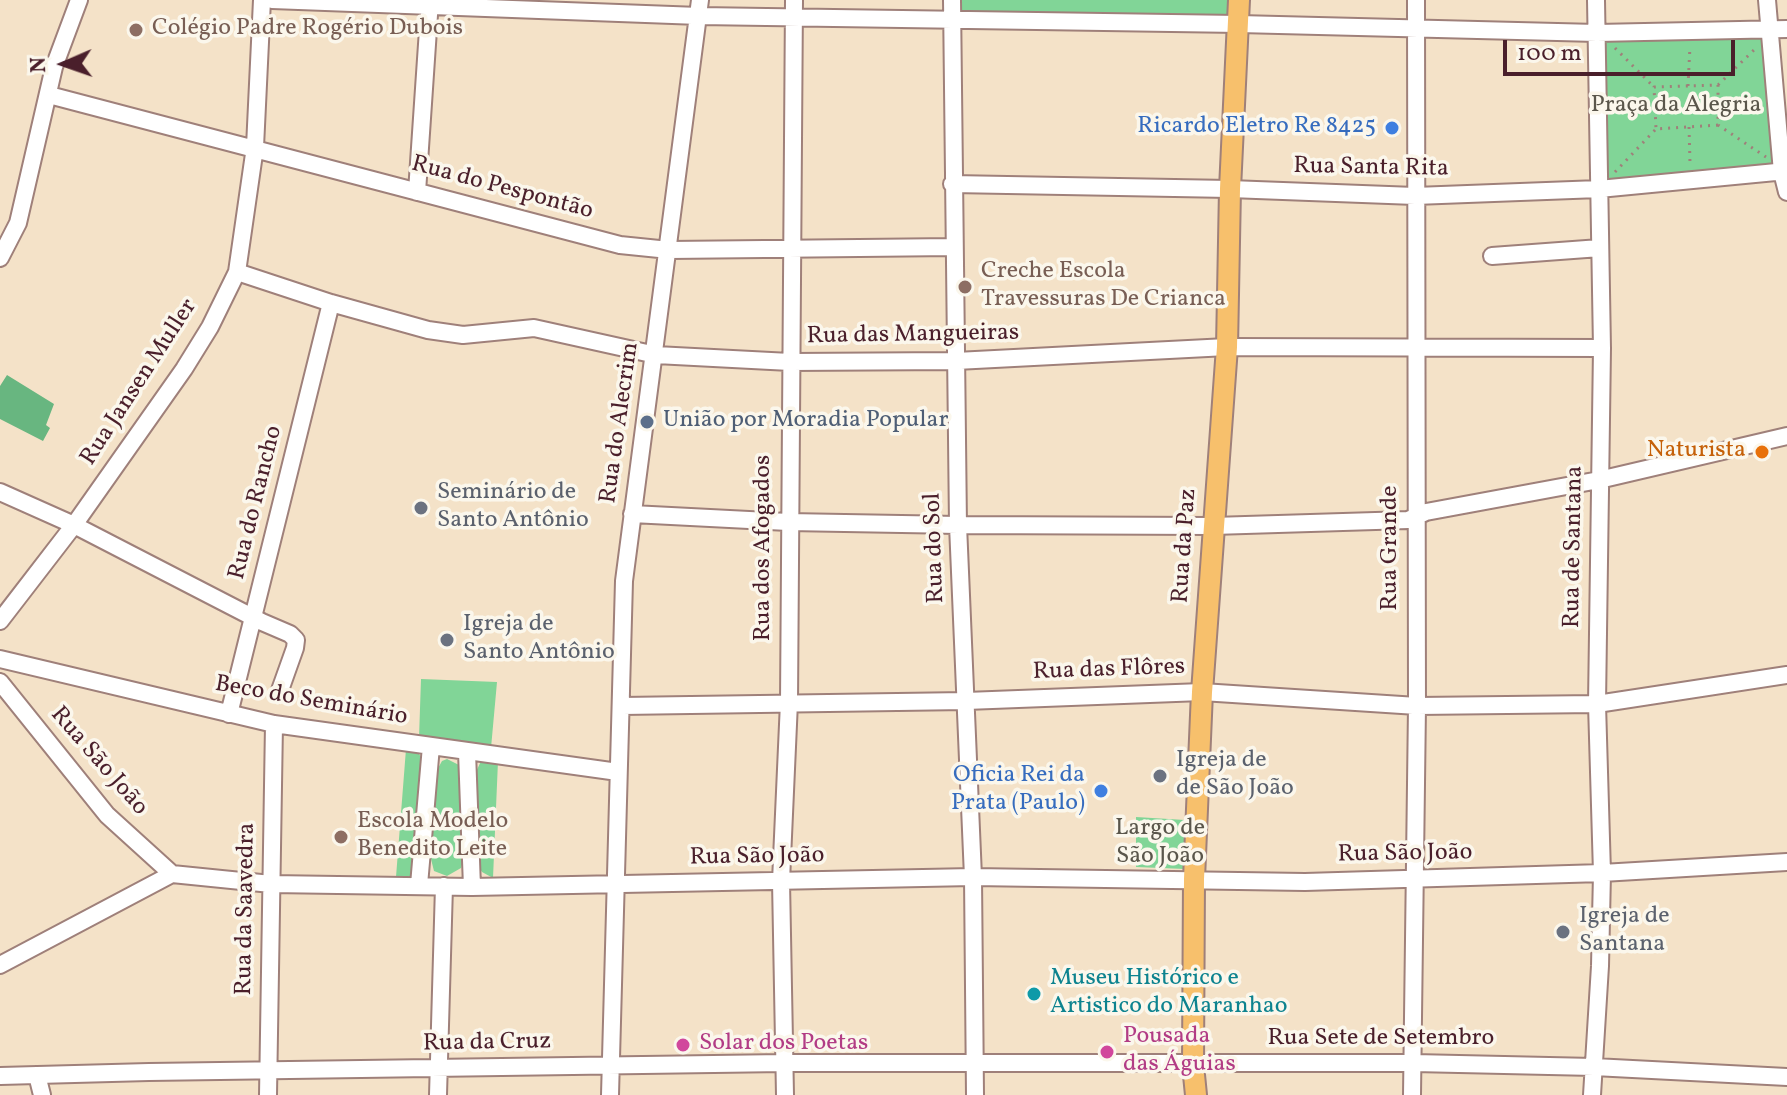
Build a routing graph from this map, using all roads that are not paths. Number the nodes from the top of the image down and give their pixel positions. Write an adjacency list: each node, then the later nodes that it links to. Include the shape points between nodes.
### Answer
1 (79, 0): 18 (street, via 60,46)
2 (262, 0): 19 (street, Rua Jansen Muller)
3 (272, 0): 9 (street)
4 (952, 0): 12 (street, Rua do Sol)
5 (1239, 0): 13 (main road, Rua da Paz)
6 (1416, 0): 14 (street, Rua Grande)
7 (1596, 0): 16 (street, Rua de Santana)
8 (1767, 0): 17 (street)
9 (430, 3): 10 (street); 24 (street)
10 (700, 8): 11 (street); 30 (street, Rua do Alecrim)
11 (794, 8): 12 (street); 28 (street, Rua dos Afogados)
12 (952, 21): 13 (street); 21 (street, Rua do Sol)
13 (1239, 24): 14 (street); 22 (main road, Rua da Paz)
14 (1416, 27): 16 (street); 26 (street, Rua Grande)
15 (1787, 29): 17 (street)
16 (1597, 33): 17 (street); 23 (street, Rua de Santana)
17 (1764, 38): 20 (street)
18 (49, 95): 19 (street, Rua do Pespontão); 32 (street, via 18,223)
19 (255, 147): 24 (street, Rua do Pespontão); 33 (street, Rua Jansen Muller)
20 (1784, 171): 23 (street, Rua Santa Rita); 25 (street)
21 (952, 184): 22 (street, Rua Santa Rita); 27 (street, Rua do Sol)
22 (1230, 189): 26 (street, Rua Santa Rita); 35 (main road, Rua da Paz)
23 (1599, 189): 26 (street, Rua Santa Rita); 29 (street, Rua de Santana)
24 (417, 192): 30 (street, Rua do Pespontão, via 620,245)
25 (1787, 192)
26 (1415, 196): 36 (street, Rua Grande)
27 (954, 247): 28 (street, Rua do Pespontão); 39 (street, Rua do Sol)
28 (791, 248): 30 (street, Rua do Pespontão); 40 (street, Rua dos Afogados)
29 (1600, 248): 31 (street); 37 (street, Rua de Santana)
30 (669, 250): 38 (street, Rua do Alecrim)
31 (1492, 256)
32 (0, 258)
33 (237, 272): 34 (street, Rua das Mangueiras); 47 (street, Rua Jansen Muller, via 184,369)
34 (331, 303): 38 (street, Rua das Mangueiras, via 428,330 463,335 534,328); 50 (street, Rua do Rancho)
35 (1227, 347): 36 (street, Rua das Mangueiras); 39 (street, Rua das Mangueiras); 49 (main road, Rua da Paz)
36 (1418, 348): 37 (street, Rua das Mangueiras); 45 (street, Rua Grande)
37 (1602, 348): 42 (street, Rua de Santana)
38 (656, 355): 40 (street, Rua das Mangueiras); 44 (street, Rua do Alecrim)
39 (956, 361): 40 (street, Rua das Mangueiras); 48 (street, Rua do Sol)
40 (790, 362): 46 (street, Rua dos Afogados)
41 (1787, 436): 42 (street)
42 (1599, 480): 45 (street); 59 (street, Rua de Santana)
43 (0, 492): 47 (street)
44 (632, 514): 46 (street); 60 (street, Rua do Alecrim, via 624,581)
45 (1416, 517): 49 (street); 61 (street, Rua Grande)
46 (788, 522): 48 (street); 58 (street, Rua dos Afogados)
47 (74, 525): 50 (street); 51 (street, Rua Jansen Muller)
48 (958, 525): 49 (street); 57 (street, Rua do Sol)
49 (1213, 526): 55 (main road, Rua da Paz)
50 (253, 617): 56 (street, via 296,640); 62 (street, Rua do Rancho)
51 (0, 621)
52 (0, 659): 62 (street, Beco do Seminário)
53 (1787, 675): 59 (street, Rua das Flôres)
54 (0, 682): 69 (street, Rua São João, via 107,815)
55 (1202, 692): 57 (street, Rua das Flôres); 61 (street, Rua das Flôres); 71 (main road, Rua da Paz)
56 (279, 693)
57 (966, 701): 58 (street, Rua das Flôres); 70 (street, Rua do Sol)
58 (789, 702): 60 (street, Rua das Flôres); 73 (street, Rua dos Afogados)
59 (1597, 704): 61 (street, Rua das Flôres); 68 (street, Rua de Santana)
60 (622, 706): 66 (street, Rua do Alecrim)
61 (1417, 706): 72 (street, Rua Grande)
62 (229, 714): 63 (street, Beco do Seminário)
63 (274, 724): 64 (street, Beco do Seminário); 74 (street, Rua da Saavedra)
64 (431, 746): 65 (street, Beco do Seminário); 75 (street)
65 (467, 752): 66 (street, Beco do Seminário); 78 (street)
66 (618, 772): 76 (street, Rua do Alecrim)
67 (1787, 862): 68 (street, Rua São João)
68 (1602, 873): 72 (street, Rua São João); 85 (street, Rua de Santana)
69 (172, 874): 74 (street, Rua São João); 79 (street)
70 (973, 877): 71 (street, Rua São João); 73 (street, Rua São João); 82 (street, Rua do Sol)
71 (1194, 879): 72 (street, Rua São João); 83 (main road, Rua da Paz)
72 (1415, 880): 81 (street, Rua Grande)
73 (781, 881): 76 (street, Rua São João); 80 (street, Rua dos Afogados)
74 (271, 884): 75 (street, Rua São João); 87 (street, Rua da Saavedra)
75 (419, 885): 77 (street, Rua São João)
76 (615, 885): 78 (street, Rua São João); 84 (street, Rua do Alecrim)
77 (444, 886): 78 (street, Rua São João); 86 (street)
78 (472, 887)
79 (0, 965)
80 (784, 1063): 82 (street, Rua da Cruz); 84 (street, Rua da Cruz); 95 (street, Rua dos Afogados)
81 (1414, 1063): 83 (street, Rua Sete de Setembro); 85 (street, Rua Sete de Setembro); 98 (street, Rua Grande)
82 (975, 1064): 83 (street, Rua Sete de Setembro); 96 (street, Rua do Sol)
83 (1193, 1065): 97 (main road, Rua da Paz)
84 (610, 1066): 86 (street, Rua da Cruz); 94 (street, Rua do Alecrim)
85 (1594, 1067): 90 (street, Rua Sete de Setembro); 99 (street, Rua de Santana)
86 (437, 1069): 87 (street, Rua da Cruz); 93 (street)
87 (269, 1070): 88 (street, Rua da Cruz); 92 (street, Rua da Saavedra)
88 (37, 1075): 89 (street, Rua da Cruz); 91 (street)
89 (0, 1076)
90 (1787, 1077)
91 (42, 1095)
92 (268, 1095)
93 (438, 1095)
94 (610, 1095)
95 (785, 1095)
96 (975, 1095)
97 (1196, 1095)
98 (1412, 1095)
99 (1592, 1095)

